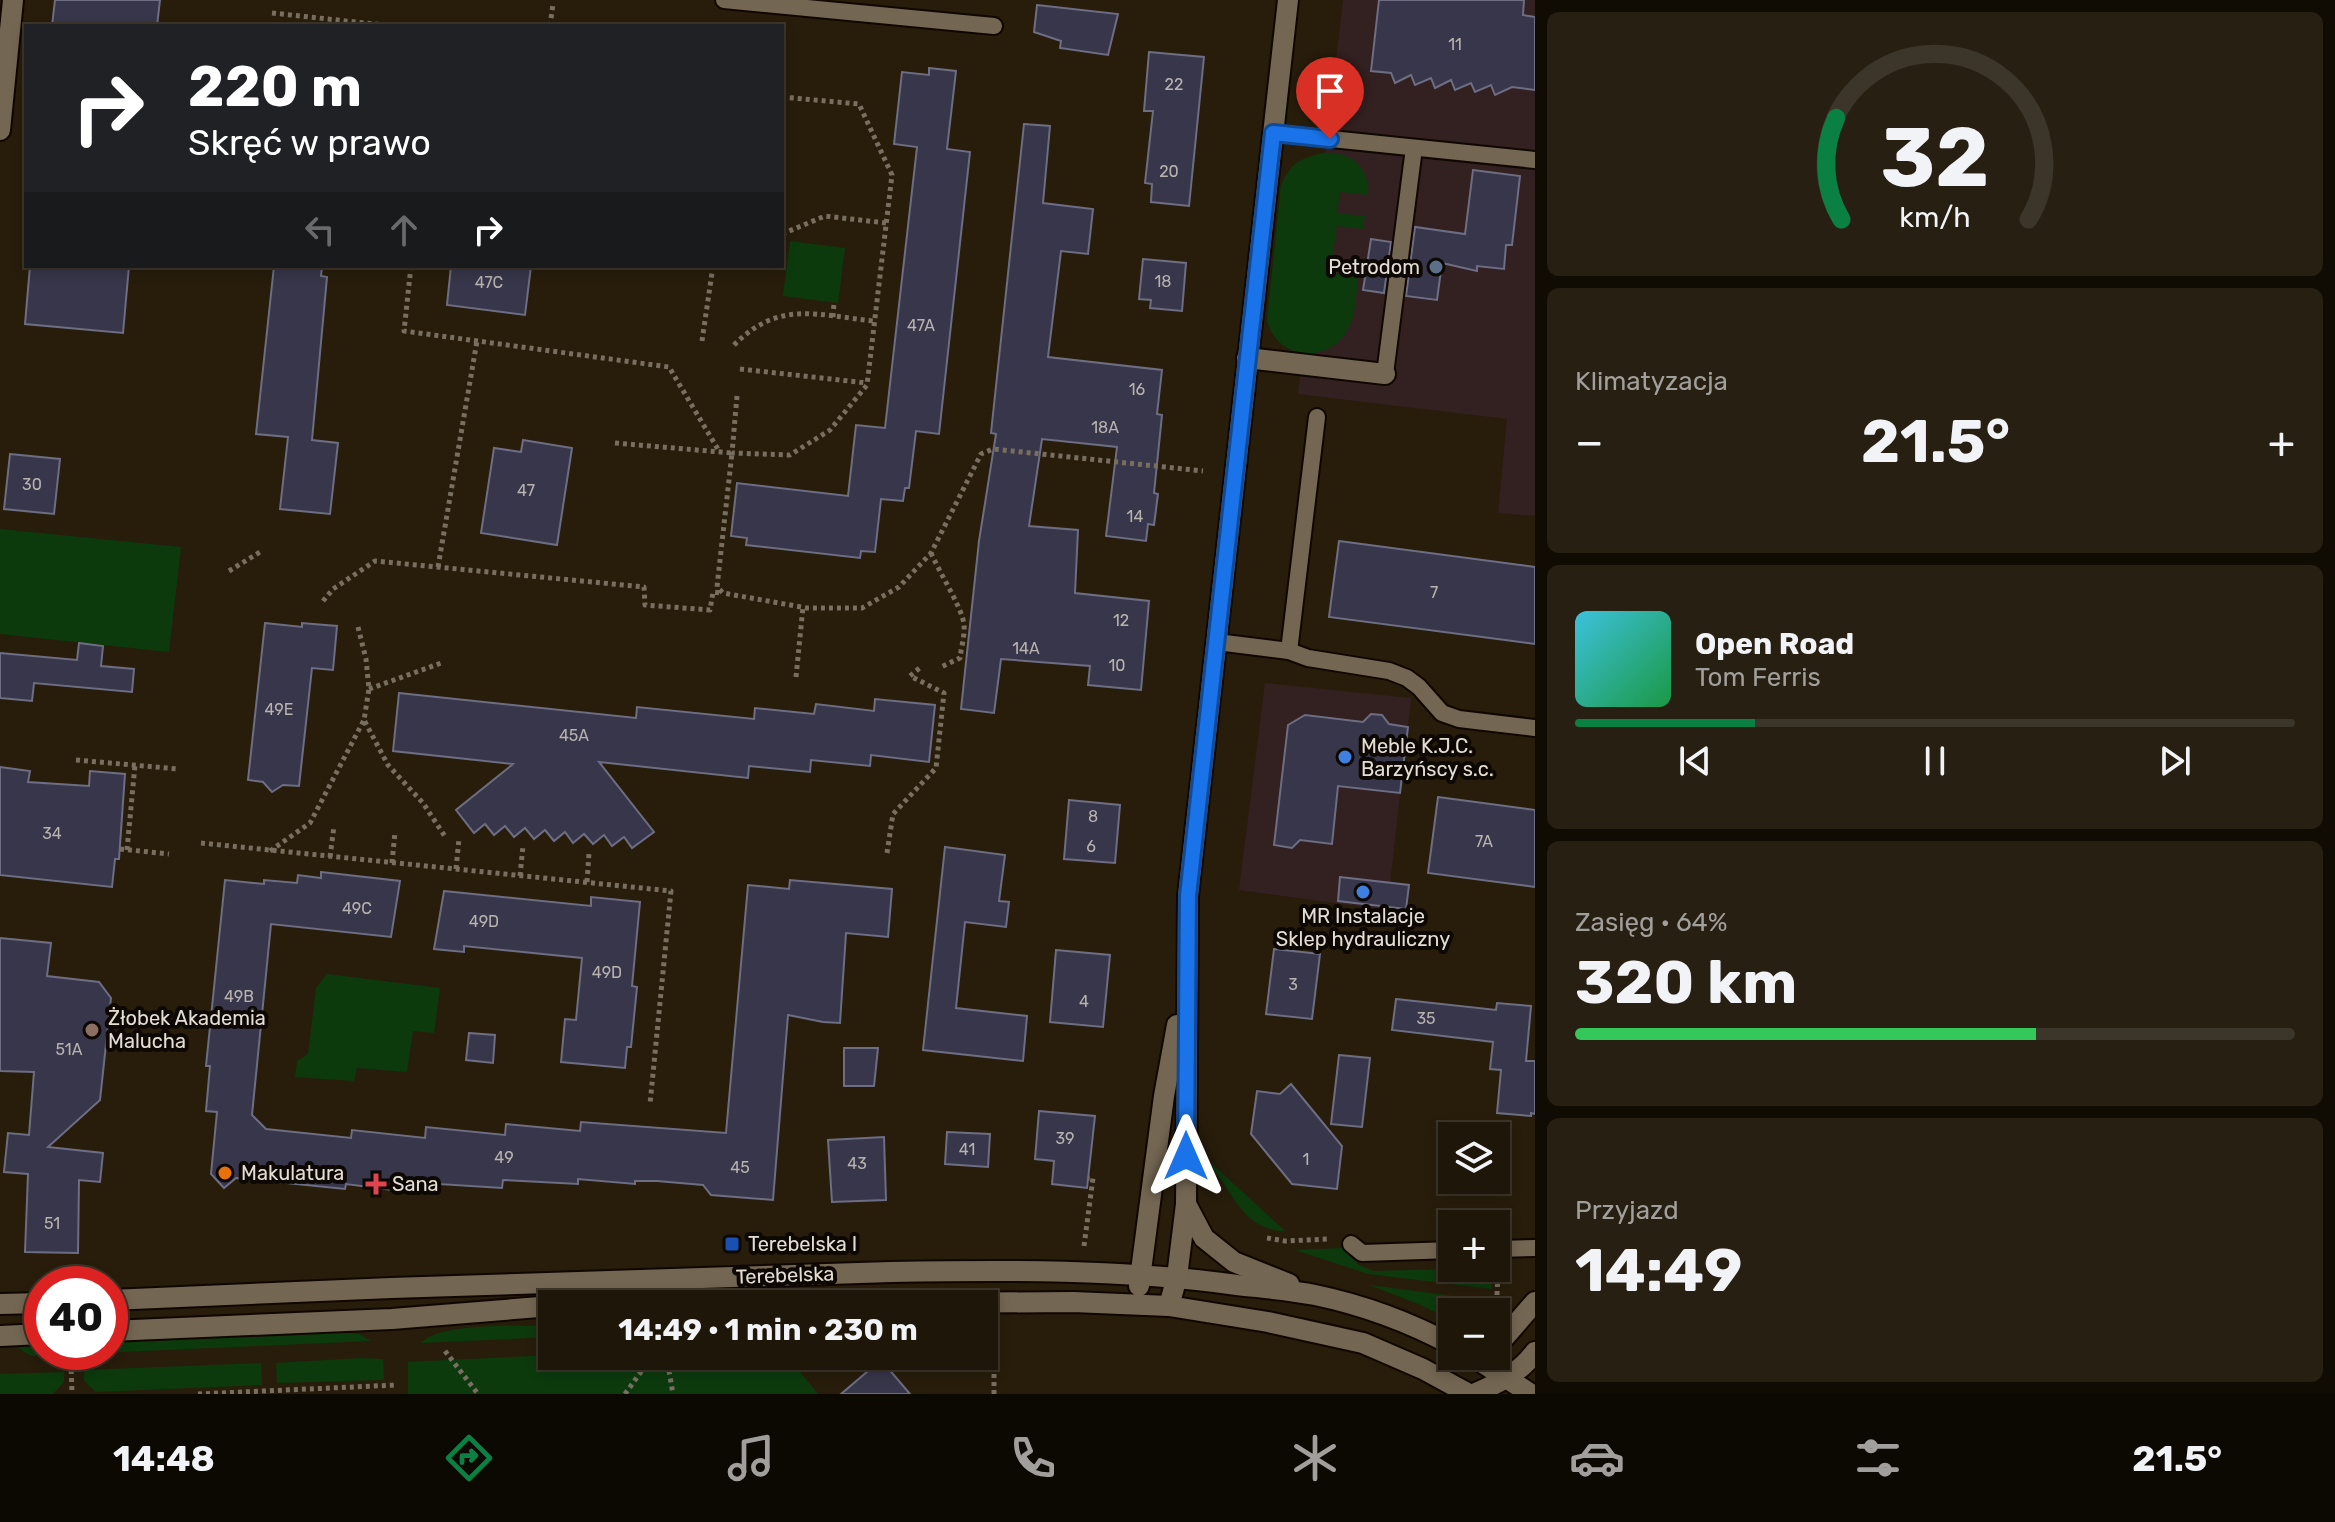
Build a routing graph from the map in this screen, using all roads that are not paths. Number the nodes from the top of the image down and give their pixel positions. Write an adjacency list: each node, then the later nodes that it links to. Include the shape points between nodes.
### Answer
1 (13, 0): 6 (street)
2 (724, 0): 4 (lane)
3 (1288, 0): 7 (street)
4 (810, 4): 5 (lane)
5 (994, 26)
6 (0, 130)
7 (1273, 133): 8 (lane); 10 (street)
8 (1414, 148): 9 (lane); 11 (lane)
9 (1535, 160)
10 (1247, 358): 11 (street); 13 (street)
11 (1385, 374)
12 (1317, 417): 14 (lane)
13 (1217, 642): 14 (lane); 16 (street, via 1188,896)
14 (1289, 651): 15 (lane, via 1407,678 1442,713 1459,719)
15 (1535, 728)
16 (1187, 974): 17 (street); 22 (street)
17 (1186, 1204): 23 (street); 24 (street, Terebelska, via 1204,1238 1234,1262)
18 (1351, 1244): 21 (lane, via 1362,1253)
19 (1535, 1248): 20 (lane)
20 (1510, 1249)
21 (1438, 1250)
22 (1140, 1274): 23 (street, Terebelska); 25 (street, Terebelska, via 891,1272); 29 (street)
23 (1177, 1277): 24 (street, Terebelska); 31 (street)
24 (1315, 1295): 37 (street, Terebelska, via 1389,1316)
25 (128, 1299)
26 (1535, 1302): 33 (street)
27 (24, 1303): 30 (street)
28 (998, 1303): 29 (street, Terebelska)
29 (1136, 1303): 31 (street, Terebelska)
30 (0, 1304)
31 (1169, 1306): 42 (street, Terebelska, via 1363,1343)
32 (538, 1307): 34 (street)
33 (1510, 1328)
34 (128, 1330)
35 (24, 1335): 36 (street)
36 (0, 1336)
37 (1438, 1339)
38 (1535, 1352): 41 (street)
39 (1479, 1370): 42 (street)
40 (1500, 1370): 41 (street)
41 (1508, 1378): 42 (street); 43 (street)
42 (1472, 1394)
43 (1531, 1394)

